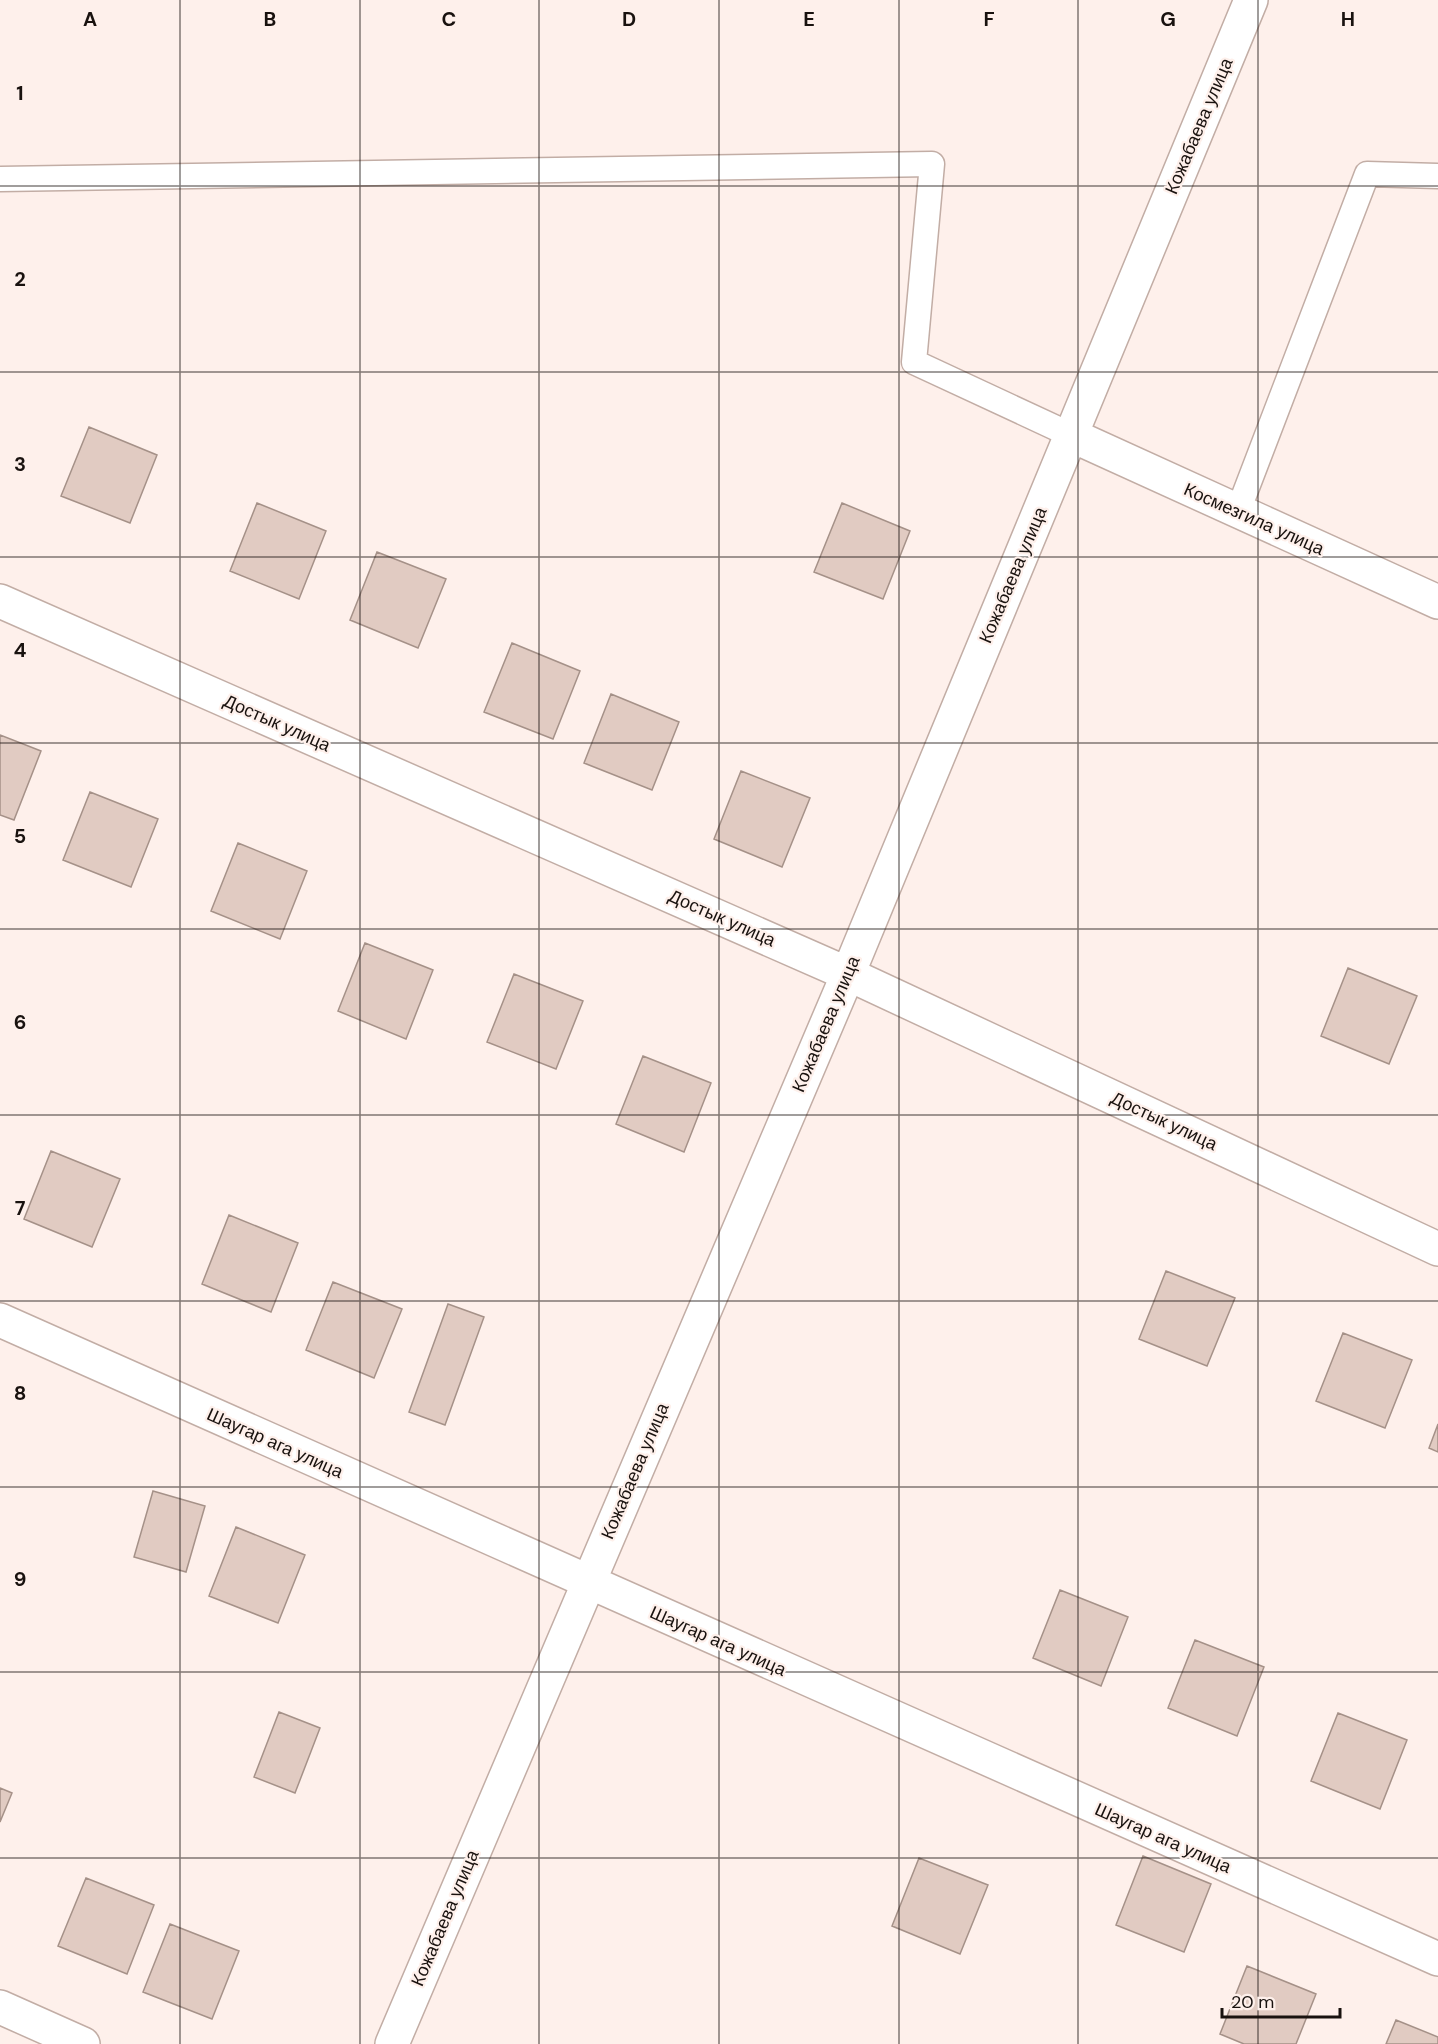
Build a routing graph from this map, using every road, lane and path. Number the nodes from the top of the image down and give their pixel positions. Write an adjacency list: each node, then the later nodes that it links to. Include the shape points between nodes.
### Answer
1 (1251, 0): 4 (street, Кожабаева улица)
2 (1438, 176): 5 (lane, via 1367,174)
3 (0, 179): 4 (lane, via 933,164 914,362)
4 (1071, 435): 5 (street, Космезгила улица); 8 (street, Кожабаева улица)
5 (1238, 511): 7 (street, Космезгила улица)
6 (0, 601): 8 (street, Достык улица)
7 (1438, 602)
8 (848, 974): 9 (street, Достык улица); 11 (street, Кожабаева улица)
9 (1438, 1249)
10 (0, 1320): 11 (street, Шаугар ага улица)
11 (587, 1583): 12 (street, Шаугар ага улица); 15 (street, Кожабаева улица)
12 (1438, 1959)
13 (0, 2007): 14 (street)
14 (83, 2044)
15 (392, 2044)

